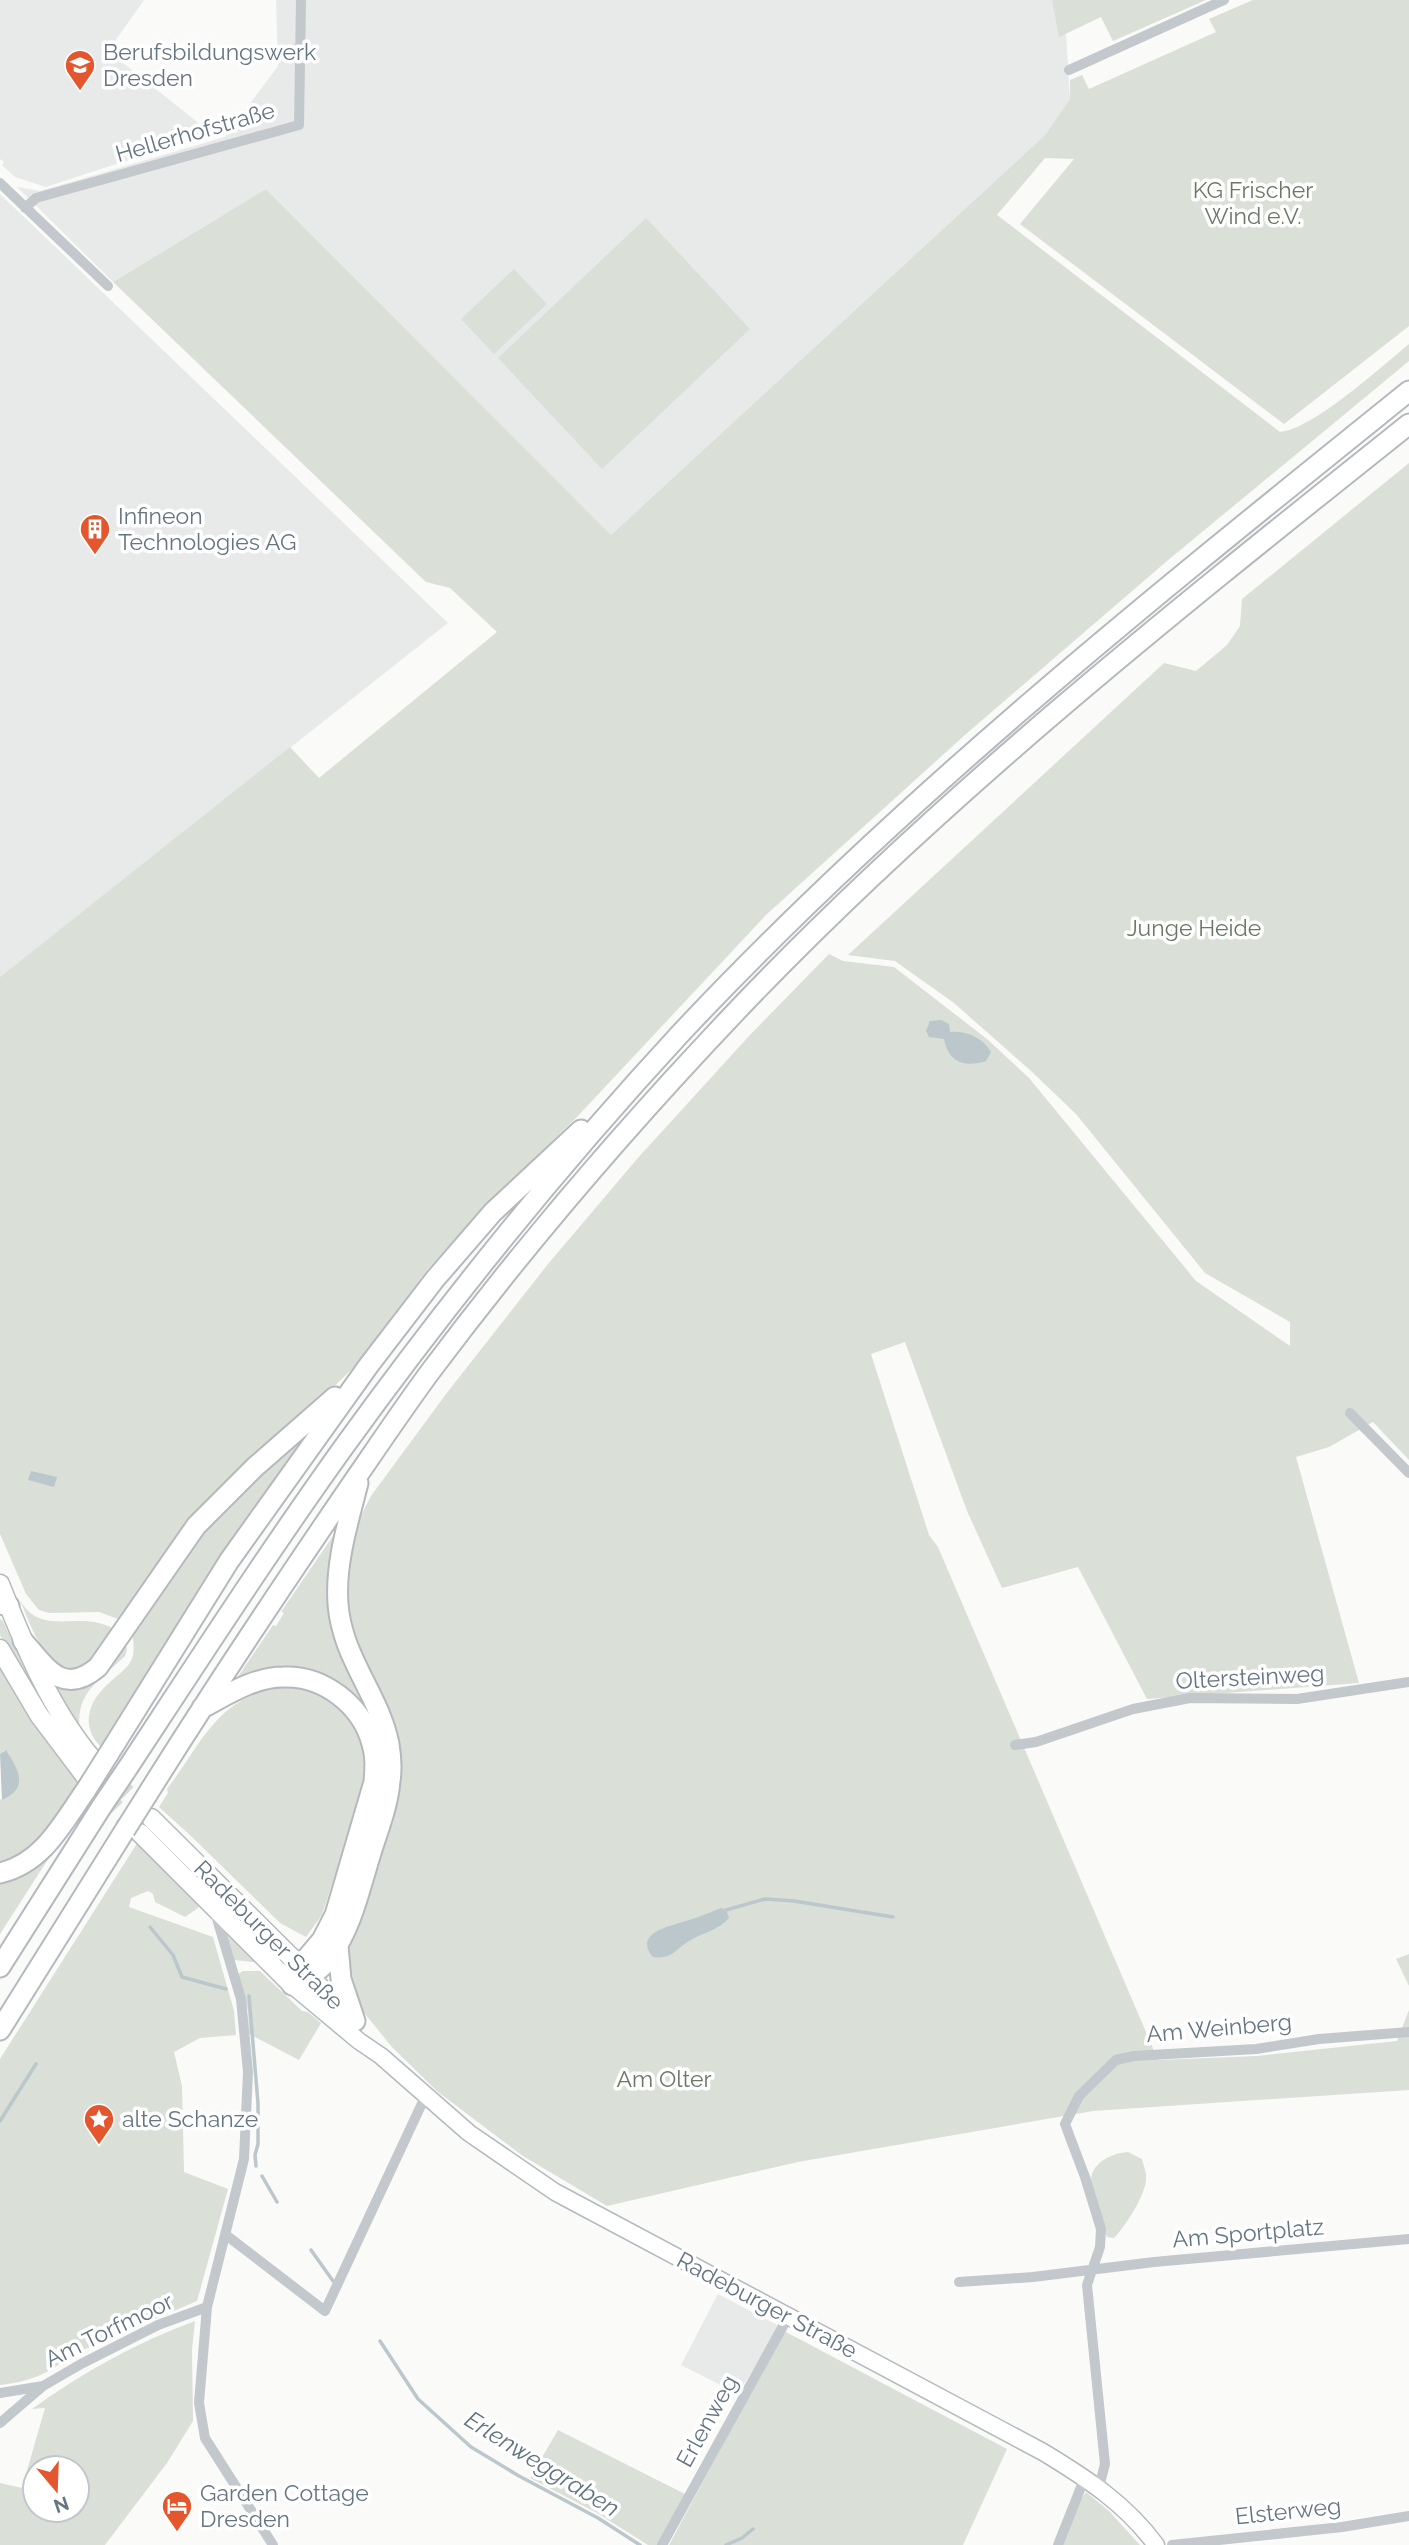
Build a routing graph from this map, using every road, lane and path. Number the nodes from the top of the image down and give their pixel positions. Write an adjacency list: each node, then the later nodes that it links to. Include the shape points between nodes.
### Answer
1 (300, 0): 7 (street, Hellerhofstraße, via 299,125 36,198)
2 (1224, 0): 4 (street)
3 (1092, 45): 4 (street)
4 (1097, 57): 5 (street)
5 (1069, 69)
6 (0, 183): 7 (street)
7 (25, 208): 8 (street)
8 (108, 286)
9 (1409, 391): 11 (highway, via 954,767 827,885)
10 (1409, 424): 14 (highway, via 1085,686 814,932 569,1198 429,1374)
11 (608, 1114): 12 (highway, via 579,1131 486,1220); 29 (highway, bridge, via 472,1276 278,1541)
12 (369, 1365): 18 (highway, via 196,1526 90,1674 64,1680); 23 (highway, via 229,1561)
13 (1350, 1413): 15 (street)
14 (360, 1472): 21 (highway); 28 (highway, via 342,1546 338,1605 343,1636 383,1724 391,1762 384,1811)
15 (1409, 1473)
16 (0, 1584): 17 (main road)
17 (4, 1605): 18 (main road)
18 (23, 1641): 23 (main road)
19 (0, 1648): 23 (main road, via 38,1715)
20 (1409, 1682): 22 (street, Oltersteinweg, via 1297,1699 1190,1698 1133,1709)
21 (201, 1709): 25 (highway, bridge, via 147,1795); 30 (highway, via 250,1683 282,1676 311,1680 340,1695 367,1730 375,1763 368,1807 330,1927)
22 (1015, 1745)
23 (93, 1771): 26 (highway, via 40,1852 26,1864)
24 (151, 1818): 30 (main road, Radeburger Straße)
25 (133, 1832): 27 (main road, Radeburger Straße); 33 (highway)
26 (0, 1873)
27 (214, 1906): 31 (main road, Radeburger Straße); 37 (street, via 243,2012 248,2072 244,2158)
28 (338, 1945): 30 (highway, via 325,1965); 32 (highway, via 341,1979)
29 (0, 1967)
30 (305, 1971): 31 (highway); 32 (main road, Radeburger Straße)
31 (292, 1985): 35 (main road, Radeburger Straße)
32 (355, 2021): 35 (main road, Radeburger Straße)
33 (0, 2030)
34 (1409, 2032): 39 (street, Am Weinberg, via 1116,2060 1079,2096 1065,2124 1101,2229 1100,2247)
35 (382, 2056): 36 (main road, Radeburger Straße)
36 (425, 2097): 37 (street, via 325,2311); 42 (main road, Radeburger Straße, via 555,2192)
37 (226, 2235): 41 (street)
38 (1409, 2239): 39 (street, Am Sportplatz)
39 (1090, 2270): 40 (street, Am Sportplatz); 47 (street, via 1087,2285 1105,2464)
40 (960, 2282)
41 (207, 2307): 43 (street, Am Torfmoor, via 158,2325); 49 (street, via 199,2403 205,2438)
42 (788, 2317): 46 (main road, Radeburger Straße); 50 (street, Erlenweg)
43 (43, 2386): 44 (street); 45 (street, Am Torfmoor)
44 (0, 2393)
45 (0, 2423)
46 (1085, 2477): 47 (main road, Radeburger Straße); 51 (street)
47 (1099, 2487): 52 (main road, Radeburger Straße, via 1139,2522)
48 (1409, 2516): 53 (street, Elsterweg)
49 (273, 2545)
50 (662, 2545)
51 (1058, 2545)
52 (1156, 2545)
53 (1172, 2545)

